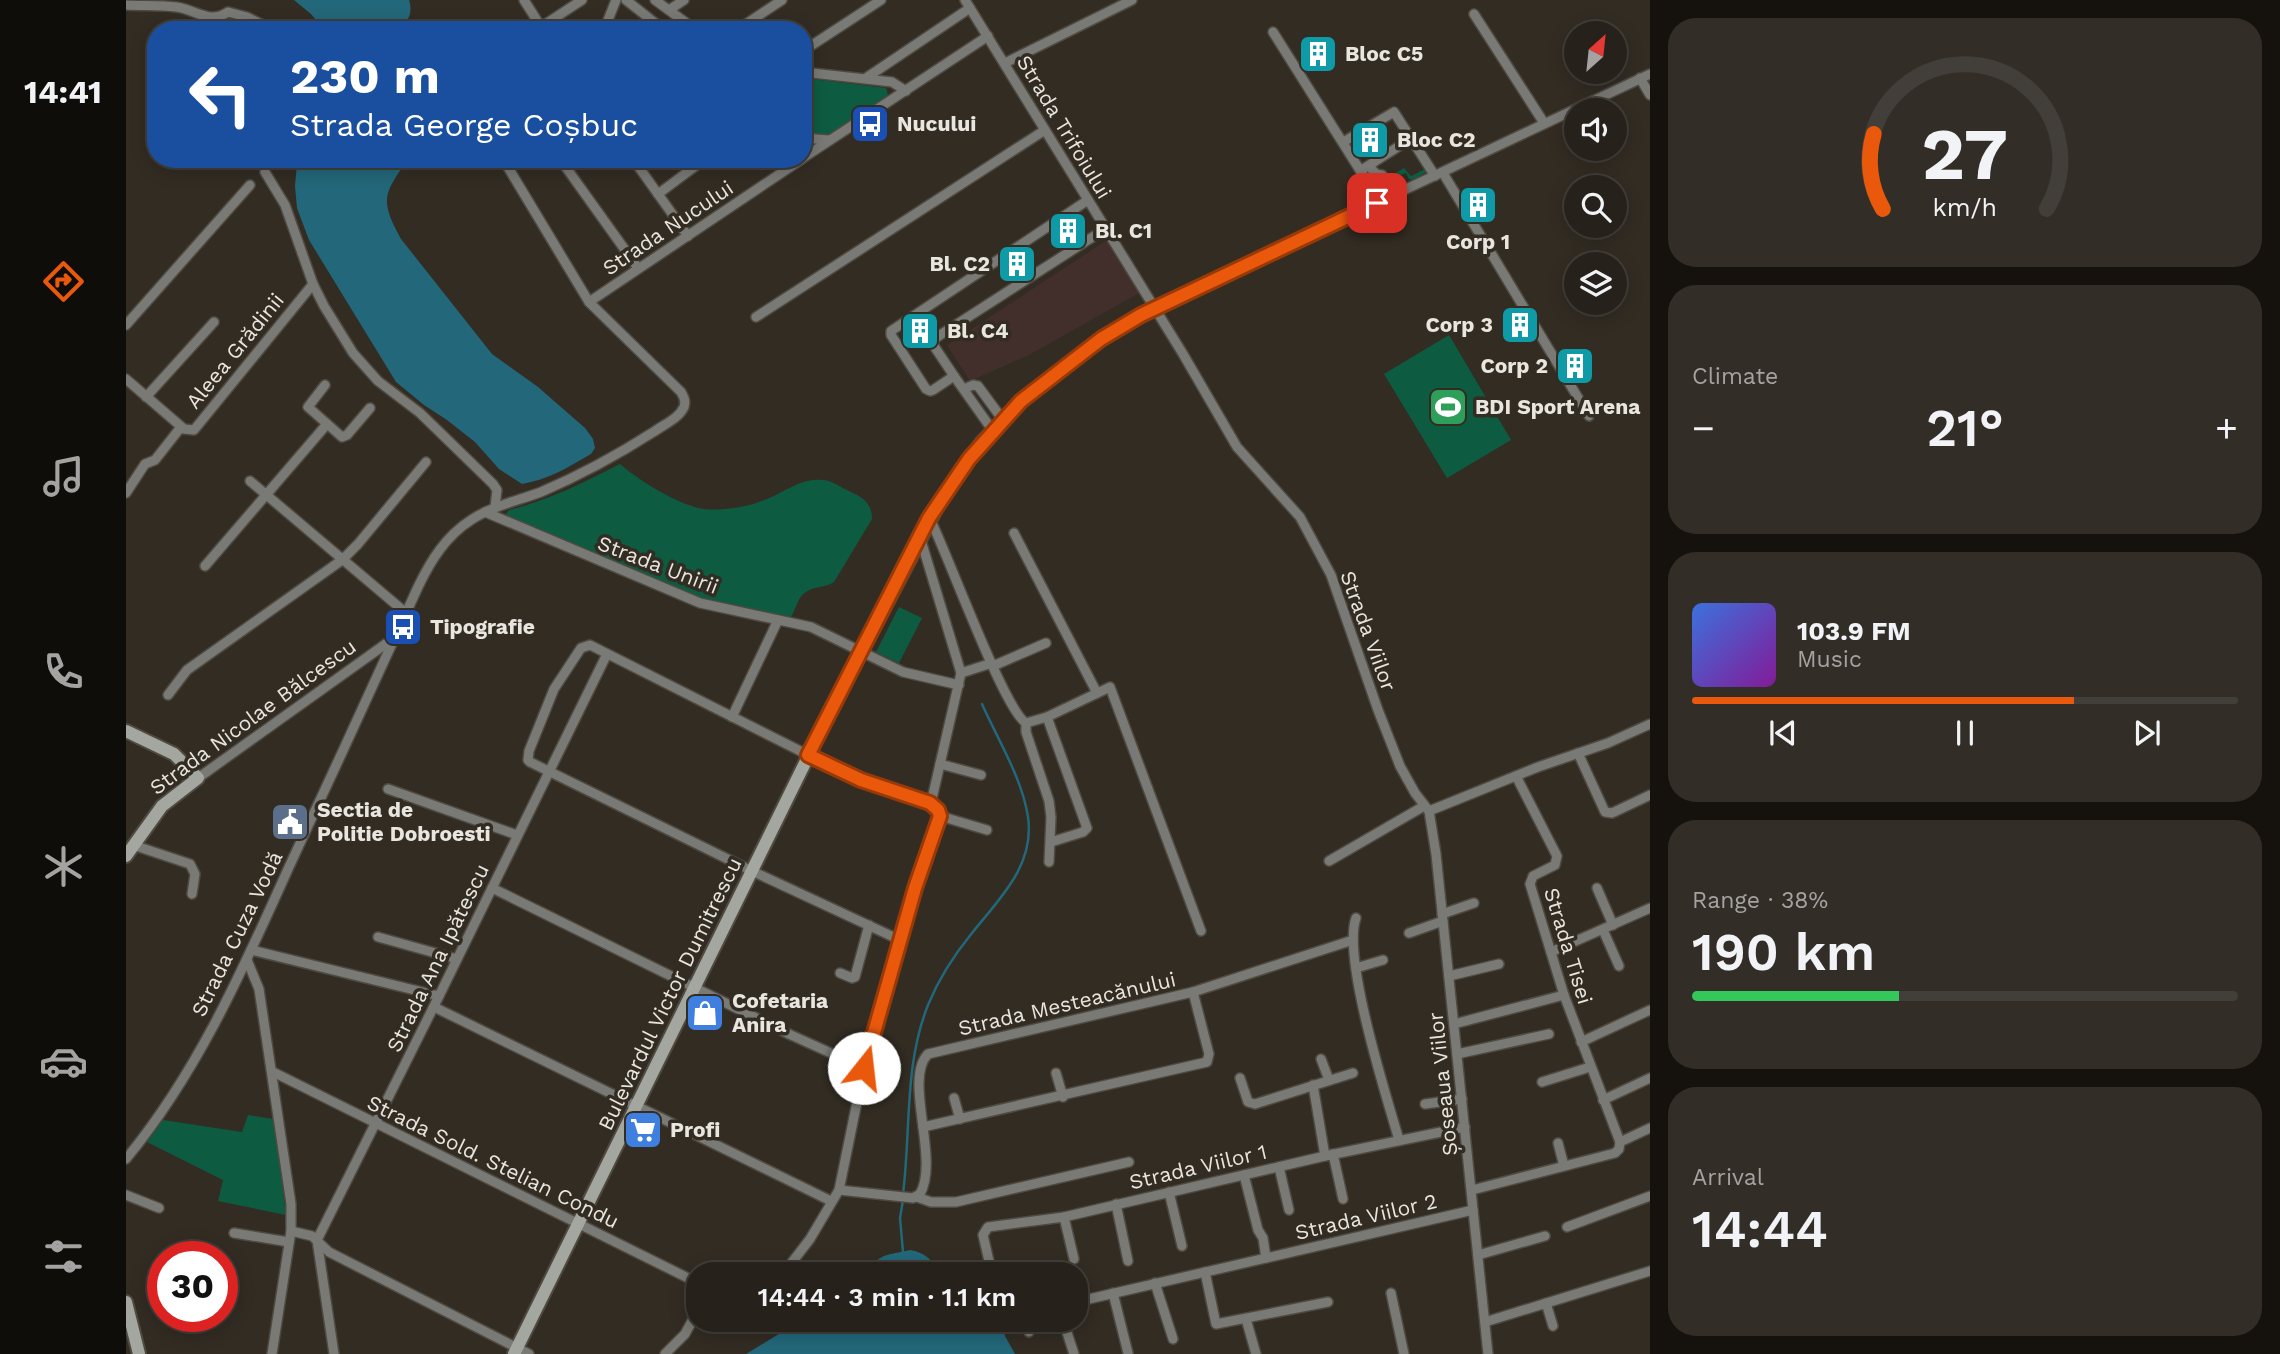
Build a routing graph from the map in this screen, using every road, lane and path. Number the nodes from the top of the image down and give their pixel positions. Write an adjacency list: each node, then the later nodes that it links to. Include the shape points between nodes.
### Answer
1 (524, 0): 15 (street)
2 (582, 0): 16 (street)
3 (616, 0): 17 (street)
4 (626, 0): 18 (street)
5 (655, 0): 12 (street)
6 (684, 0): 12 (street)
7 (782, 0): 20 (street)
8 (881, 0): 23 (street)
9 (1132, 0): 24 (street)
10 (968, 4): 22 (street, Strada Trifoiului); 27 (street)
11 (126, 5): 14 (street, via 179,7 220,18 232,13)
12 (669, 10): 19 (street)
13 (1474, 14): 31 (street)
14 (255, 21)
15 (537, 21)
16 (553, 21)
17 (608, 21)
18 (653, 21)
19 (684, 21)
20 (750, 21)
21 (1273, 32): 49 (street)
22 (988, 37): 24 (street, Strada Trifoiului); 29 (street, Strada Nucului)
23 (812, 45)
24 (1005, 63): 32 (street, Strada Trifoiului)
25 (812, 73): 27 (street)
26 (1650, 74): 28 (street)
27 (866, 78): 29 (street, via 892,82)
28 (1640, 78): 30 (street); 31 (street)
29 (906, 91): 35 (street, Strada Nucului)
30 (1650, 95)
31 (1544, 123): 44 (street)
32 (1045, 130): 48 (street, Strada Trifoiului); 56 (street)
33 (1412, 138): 36 (street, via 1394,112); 44 (street); 45 (street, via 1366,167)
34 (812, 139): 35 (street)
35 (830, 140): 37 (street, Strada Nucului)
36 (1345, 141)
37 (812, 153)
38 (508, 168): 54 (street, Strada Nicolae Bălcescu)
39 (566, 168): 52 (street)
40 (639, 168): 47 (street)
41 (693, 168): 47 (street)
42 (790, 168): 51 (street, Strada Nucului)
43 (265, 172): 53 (street, via 285,205)
44 (1439, 174): 49 (street); 65 (street)
45 (1382, 175)
46 (250, 185): 58 (street)
47 (658, 194): 51 (street)
48 (1087, 201): 50 (street, Strada Trifoiului); 59 (street, via 891,331 928,390)
49 (1380, 202): 55 (street)
50 (1105, 229): 55 (street, Strada Trifoiului); 59 (street, via 934,339)
51 (688, 236): 52 (street, Strada Nucului)
52 (638, 268): 54 (street, Strada Nucului)
53 (313, 284): 68 (street, Aleea Grădinii, via 194,430); 75 (street, via 341,336 368,372 420,413 493,484)
54 (589, 302): 75 (street, Strada Nicolae Bălcescu, via 681,392 684,406 673,419 615,456 541,492)
55 (1154, 308): 66 (street, Bulevardul Victor Dumitrescu, via 1078,356); 71 (street, Strada Trifoiului, via 1237,447)
56 (756, 317)
57 (214, 322): 63 (street)
58 (126, 325)
59 (954, 376): 62 (street)
60 (126, 379): 63 (street, Aleea Grădinii)
61 (325, 385): 67 (street, via 308,405)
62 (964, 390): 66 (street, via 979,387); 69 (street)
63 (146, 397): 68 (street, Aleea Grădinii)
64 (370, 408): 67 (street, via 344,437)
65 (1589, 416)
66 (1003, 420): 69 (street, Bulevardul Victor Dumitrescu)
67 (327, 424): 74 (street)
68 (181, 426): 73 (street, Aleea Grădinii, via 155,460 145,464)
69 (993, 431): 77 (street, Bulevardul Victor Dumitrescu)
70 (426, 462): 80 (street)
71 (1259, 473): 108 (street, Strada Viilor, via 1300,517 1331,575 1406,779)
72 (250, 481): 74 (street)
73 (126, 493)
74 (266, 495): 80 (street); 81 (street)
75 (495, 507): 76 (street, Strada Nicolae Bălcescu)
76 (485, 512): 82 (street, Strada Nicolae Bălcescu, via 441,548); 83 (street, Strada Unirii, via 700,603)
77 (929, 518): 79 (street, Bulevardul Victor Dumitrescu); 88 (street)
78 (1014, 533): 91 (street)
79 (920, 537): 86 (street, Bulevardul Victor Dumitrescu); 89 (street)
80 (342, 560): 82 (street); 92 (street, via 183,673)
81 (205, 566)
82 (406, 613): 84 (street, Strada Nicolae Bălcescu)
83 (778, 620): 86 (street, Strada Unirii, via 821,630); 93 (street)
84 (395, 637): 104 (street, Strada Nicolae Bălcescu); 132 (street, Strada Cuza Vodă)
85 (1046, 643): 88 (street)
86 (861, 651): 90 (street, Strada Unirii, via 903,672); 99 (street, Bulevardul Victor Dumitrescu)
87 (607, 654): 93 (street); 101 (street, Strada Ana Ipătescu); 101 (street, via 584,646 552,694 527,756)
88 (993, 665): 89 (street); 95 (street, via 1015,711)
89 (961, 673): 90 (street)
90 (959, 685): 100 (street)
91 (1097, 693): 94 (street); 127 (street, via 1110,687)
92 (168, 695)
93 (732, 717): 99 (street)
94 (1047, 717): 95 (street); 112 (street, via 1087,828)
95 (1026, 723): 112 (street, via 1049,802)
96 (1650, 724): 98 (street)
97 (126, 731): 104 (street, via 174,754)
98 (1577, 753): 103 (street); 106 (street, via 1605,812)
99 (808, 755): 107 (street, via 861,780); 116 (street, Bulevardul Victor Dumitrescu)
100 (940, 764): 102 (street); 107 (street)
101 (548, 772): 111 (street, Strada Ana Ipătescu); 116 (street)
102 (981, 775)
103 (1516, 776): 108 (street); 133 (street, Strada Tisei, via 1557,856 1555,865 1533,876 1530,884)
104 (198, 778): 113 (street, Strada Nicolae Bălcescu, via 162,806)
105 (388, 789): 111 (street)
106 (1650, 795)
107 (933, 804): 109 (street)
108 (1426, 808): 114 (street); 122 (street, Șoseaua Viilor)
109 (940, 816): 110 (street); 130 (street)
110 (987, 830)
111 (517, 835): 117 (street, Strada Ana Ipătescu)
112 (1051, 842): 115 (street)
113 (129, 850): 119 (street, via 190,864 195,874)
114 (1329, 861)
115 (1049, 862)
116 (752, 871): 124 (street); 142 (street, Bulevardul Victor Dumitrescu)
117 (492, 888): 134 (street, Strada Ana Ipătescu); 142 (street)
118 (1597, 888): 125 (street)
119 (192, 894)
120 (1474, 903): 122 (street)
121 (1650, 908): 125 (street)
122 (1443, 917): 128 (street); 141 (street, Șoseaua Viilor)
123 (1356, 918): 131 (street)
124 (869, 925): 130 (street); 140 (street, via 855,977)
125 (1613, 925): 126 (street)
126 (1603, 930): 133 (street); 138 (street)
127 (1201, 931)
128 (1409, 933)
129 (378, 937): 134 (street)
130 (900, 940): 154 (street)
131 (1353, 940): 139 (street); 143 (street)
132 (251, 950): 135 (street, Strada Cuza Vodă); 145 (street)
133 (1551, 952): 144 (street, Strada Tisei)
134 (457, 959): 145 (street, Strada Ana Ipătescu)
135 (247, 960): 155 (street, via 259,989); 178 (street, Strada Cuza Vodă, via 182,1083)
136 (1382, 960): 139 (street)
137 (1499, 964): 141 (street)
138 (1619, 966)
139 (1356, 968): 174 (street)
140 (840, 973)
141 (1449, 976): 148 (street, Șoseaua Viilor)
142 (694, 988): 154 (street); 168 (street, Bulevardul Victor Dumitrescu)
143 (1193, 992): 163 (street, Strada Mesteacănului, via 1209,1061); 172 (street, Strada Mesteacănului, via 928,1055 920,1081)
144 (1564, 995): 148 (street); 150 (street, Strada Tisei)
145 (439, 996): 146 (street, Strada Ana Ipătescu)
146 (434, 1007): 168 (street); 170 (street, Strada Ana Ipătescu)
147 (1650, 1010): 150 (street)
148 (1454, 1024): 151 (street, Șoseaua Viilor)
149 (1549, 1034): 151 (street)
150 (1581, 1042): 153 (street, Strada Tisei)
151 (1457, 1054): 165 (street, Șoseaua Viilor)
152 (1321, 1059): 160 (street)
153 (1590, 1067): 161 (street); 166 (street, Strada Tisei)
154 (864, 1068): 183 (street)
155 (273, 1072): 170 (street, Strada Sold. Stelian Condu); 198 (street)
156 (1056, 1073): 163 (street)
157 (1353, 1073): 160 (street)
158 (1240, 1078): 162 (street, via 1251,1104)
159 (1650, 1078): 166 (street)
160 (1329, 1080): 162 (street)
161 (1542, 1082)
162 (1312, 1085): 177 (street, Strada Viilor 2)
163 (1063, 1097): 169 (street, Strada Mesteacănului)
164 (954, 1098): 169 (street)
165 (1462, 1098): 167 (street); 171 (street, Șoseaua Viilor)
166 (1604, 1100): 175 (street, Strada Tisei)
167 (1425, 1104)
168 (636, 1107): 190 (street); 196 (street, Bulevardul Victor Dumitrescu)
169 (960, 1119): 172 (street, Strada Mesteacănului)
170 (376, 1123): 196 (street, Strada Sold. Stelian Condu); 201 (street, Strada Ana Ipătescu)
171 (1465, 1126): 174 (street, Strada Viilor 1); 184 (street, Șoseaua Viilor)
172 (923, 1127): 188 (street, Strada Mesteacănului, via 926,1178)
173 (1650, 1128): 175 (street)
174 (1399, 1140): 177 (street, Strada Viilor 1)
175 (1620, 1142): 180 (street, via 1615,1153)
176 (1558, 1143): 180 (street)
177 (1329, 1155): 181 (street, Strada Viilor 1); 189 (street, Strada Viilor 2)
178 (126, 1159)
179 (1129, 1162): 188 (street, via 956,1202)
180 (1564, 1166): 184 (street)
181 (1279, 1167): 182 (street, Strada Viilor 1); 193 (street, Strada Viilor 2)
182 (1244, 1175): 185 (street, Strada Viilor 1); 205 (street)
183 (839, 1190): 188 (street); 190 (street)
184 (1472, 1190): 194 (street, Șoseaua Viilor)
185 (1169, 1192): 191 (street, Strada Viilor 1); 203 (street)
186 (126, 1195): 192 (street)
187 (1650, 1196): 197 (street)
188 (915, 1197)
189 (1343, 1199)
190 (831, 1201): 208 (street)
191 (1116, 1204): 195 (street, Strada Viilor 1); 207 (street)
192 (159, 1208)
193 (1289, 1210)
194 (1473, 1210): 204 (street, Șoseaua Viilor); 205 (street, Strada Viilor 2)
195 (1064, 1217): 206 (street); 209 (street, Strada Viilor 1, via 986,1228)
196 (579, 1224): 212 (street, Strada Sold. Stelian Condu); 226 (street, Bulevardul Victor Dumitrescu)
197 (1567, 1227)
198 (291, 1231): 201 (street); 202 (street)
199 (234, 1233): 202 (street)
200 (1545, 1236): 204 (street)
201 (317, 1240): 226 (street, via 334,1255); 230 (street)
202 (289, 1242): 229 (street)
203 (1182, 1246)
204 (1478, 1255): 221 (street, Șoseaua Viilor)
205 (1266, 1258): 211 (street, Strada Viilor 2)
206 (1074, 1259)
207 (1128, 1261)
208 (792, 1262)
209 (989, 1262)
210 (1650, 1271): 219 (street)
211 (1205, 1272): 213 (street, Strada Viilor 2); 220 (street, via 1216,1324)
212 (686, 1277)
213 (1155, 1283): 214 (street, Strada Viilor 2); 225 (street)
214 (1113, 1293): 216 (street, Strada Viilor 2); 227 (street)
215 (1391, 1293): 234 (street)
216 (1088, 1299)
217 (126, 1302): 228 (street)
218 (1328, 1302): 220 (street)
219 (1546, 1303): 221 (street); 222 (street)
220 (1246, 1319): 233 (street)
221 (1485, 1322): 235 (street, Șoseaua Viilor)
222 (1553, 1326)
223 (686, 1332): 231 (street)
224 (1067, 1332): 232 (street)
225 (1172, 1339)
226 (520, 1352)
227 (1128, 1353)
228 (139, 1354)
229 (272, 1354)
230 (334, 1354)
231 (665, 1354)
232 (1074, 1354)
233 (1256, 1354)
234 (1405, 1354)
235 (1488, 1354)

